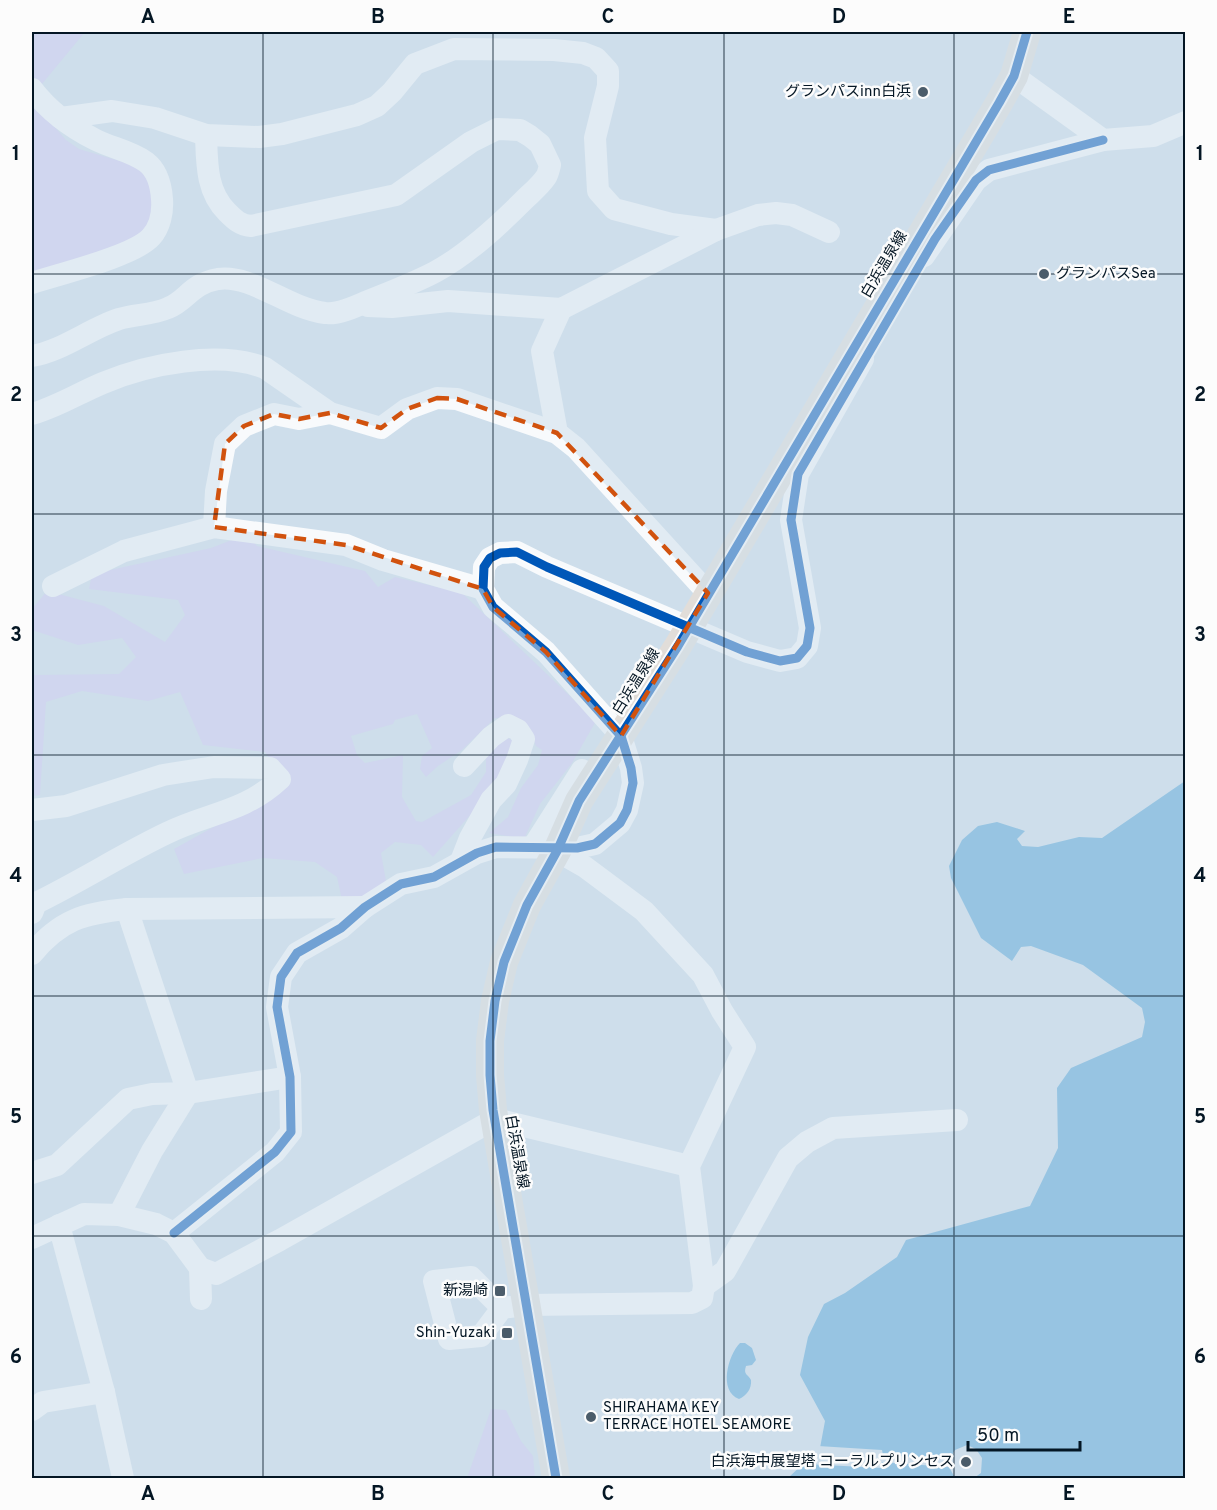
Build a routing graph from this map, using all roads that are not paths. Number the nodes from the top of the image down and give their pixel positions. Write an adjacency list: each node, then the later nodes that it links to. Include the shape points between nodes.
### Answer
1 (1026, 32): 2 (main road, 白浜温泉線)
2 (1014, 76): 7 (street); 20 (main road, 白浜温泉線)
3 (32, 89): 4 (street)
4 (61, 118): 6 (street, via 112,111 155,118); 10 (street, via 96,140 148,163 156,171 161,188 162,216 151,237 136,249)
5 (1185, 122): 7 (street, via 1153,136)
6 (206, 135): 8 (street, via 259,137 357,115 377,106 415,64 454,48 583,53 596,58 608,71 595,138 598,191 614,210); 11 (street, via 214,196 240,225 251,226 396,195 471,142 497,129 520,130 540,144 550,165 547,176 511,213 436,272)
7 (1103, 140): 19 (street, via 989,170 976,180 934,238 798,474 791,520 810,628 807,646 797,658 780,662 747,652 517,552 490,558 484,567)
8 (716, 230): 9 (street, via 776,213 792,215); 12 (street)
9 (829, 232)
10 (32, 283)
11 (357, 305): 12 (street, via 392,307 448,301); 13 (street, via 327,314 293,305 260,288 218,279 199,284 170,308 121,318 46,354)
12 (561, 309): 16 (street, via 542,351)
13 (32, 356)
14 (330, 413): 15 (street, via 265,368 224,360 161,364); 16 (street, via 381,428 407,409 437,398 457,399); 17 (street, via 299,419 274,414 244,426 225,444)
15 (32, 414)
16 (557, 433): 20 (street, via 576,448)
17 (214, 527): 18 (street, via 124,551); 19 (street, via 346,545 382,560)
18 (53, 586)
19 (483, 589): 21 (street, via 493,607 546,652)
20 (705, 599): 21 (main road, 白浜温泉線)
21 (619, 738): 24 (main road, 白浜温泉線, via 579,801); 24 (street, via 633,783 620,823 595,844)
22 (464, 766): 25 (street, via 508,725 518,730 524,740 506,784 491,800)
23 (32, 810): 28 (street, via 66,806 163,775 214,766 270,768 280,779 267,791 229,812 169,832 36,903)
24 (556, 849): 25 (street, via 496,847); 33 (main road, 白浜温泉線, via 504,962 495,1001 490,1075); 35 (street, via 644,911 703,975 745,1047)
25 (461, 861): 26 (street, via 434,877 401,884)
26 (365, 907): 27 (street); 31 (street, via 341,928 297,953 281,977 277,1007)
27 (127, 909): 30 (street, via 95,912 69,921); 32 (street)
28 (32, 912)
29 (32, 923): 30 (street)
30 (34, 951)
31 (290, 1077): 32 (street); 39 (street, via 291,1132 275,1152)
32 (188, 1093): 36 (street, via 128,1099 57,1165); 37 (street)
33 (495, 1119): 35 (street); 41 (street, via 216,1274); 44 (main road, 白浜温泉線)
34 (957, 1120): 42 (street, via 833,1128 807,1142 788,1158 725,1271)
35 (689, 1166): 42 (street)
36 (32, 1173)
37 (119, 1215): 38 (street, via 84,1214); 39 (street)
38 (59, 1225): 40 (street); 45 (street)
39 (174, 1233): 41 (street)
40 (32, 1238)
41 (200, 1268): 43 (street)
42 (704, 1286): 44 (street, via 702,1298 692,1302)
43 (201, 1299)
44 (515, 1307): 48 (main road, 白浜温泉線)
45 (104, 1392): 46 (street, via 43,1402); 47 (street)
46 (32, 1410)
47 (123, 1479)
48 (556, 1479)

